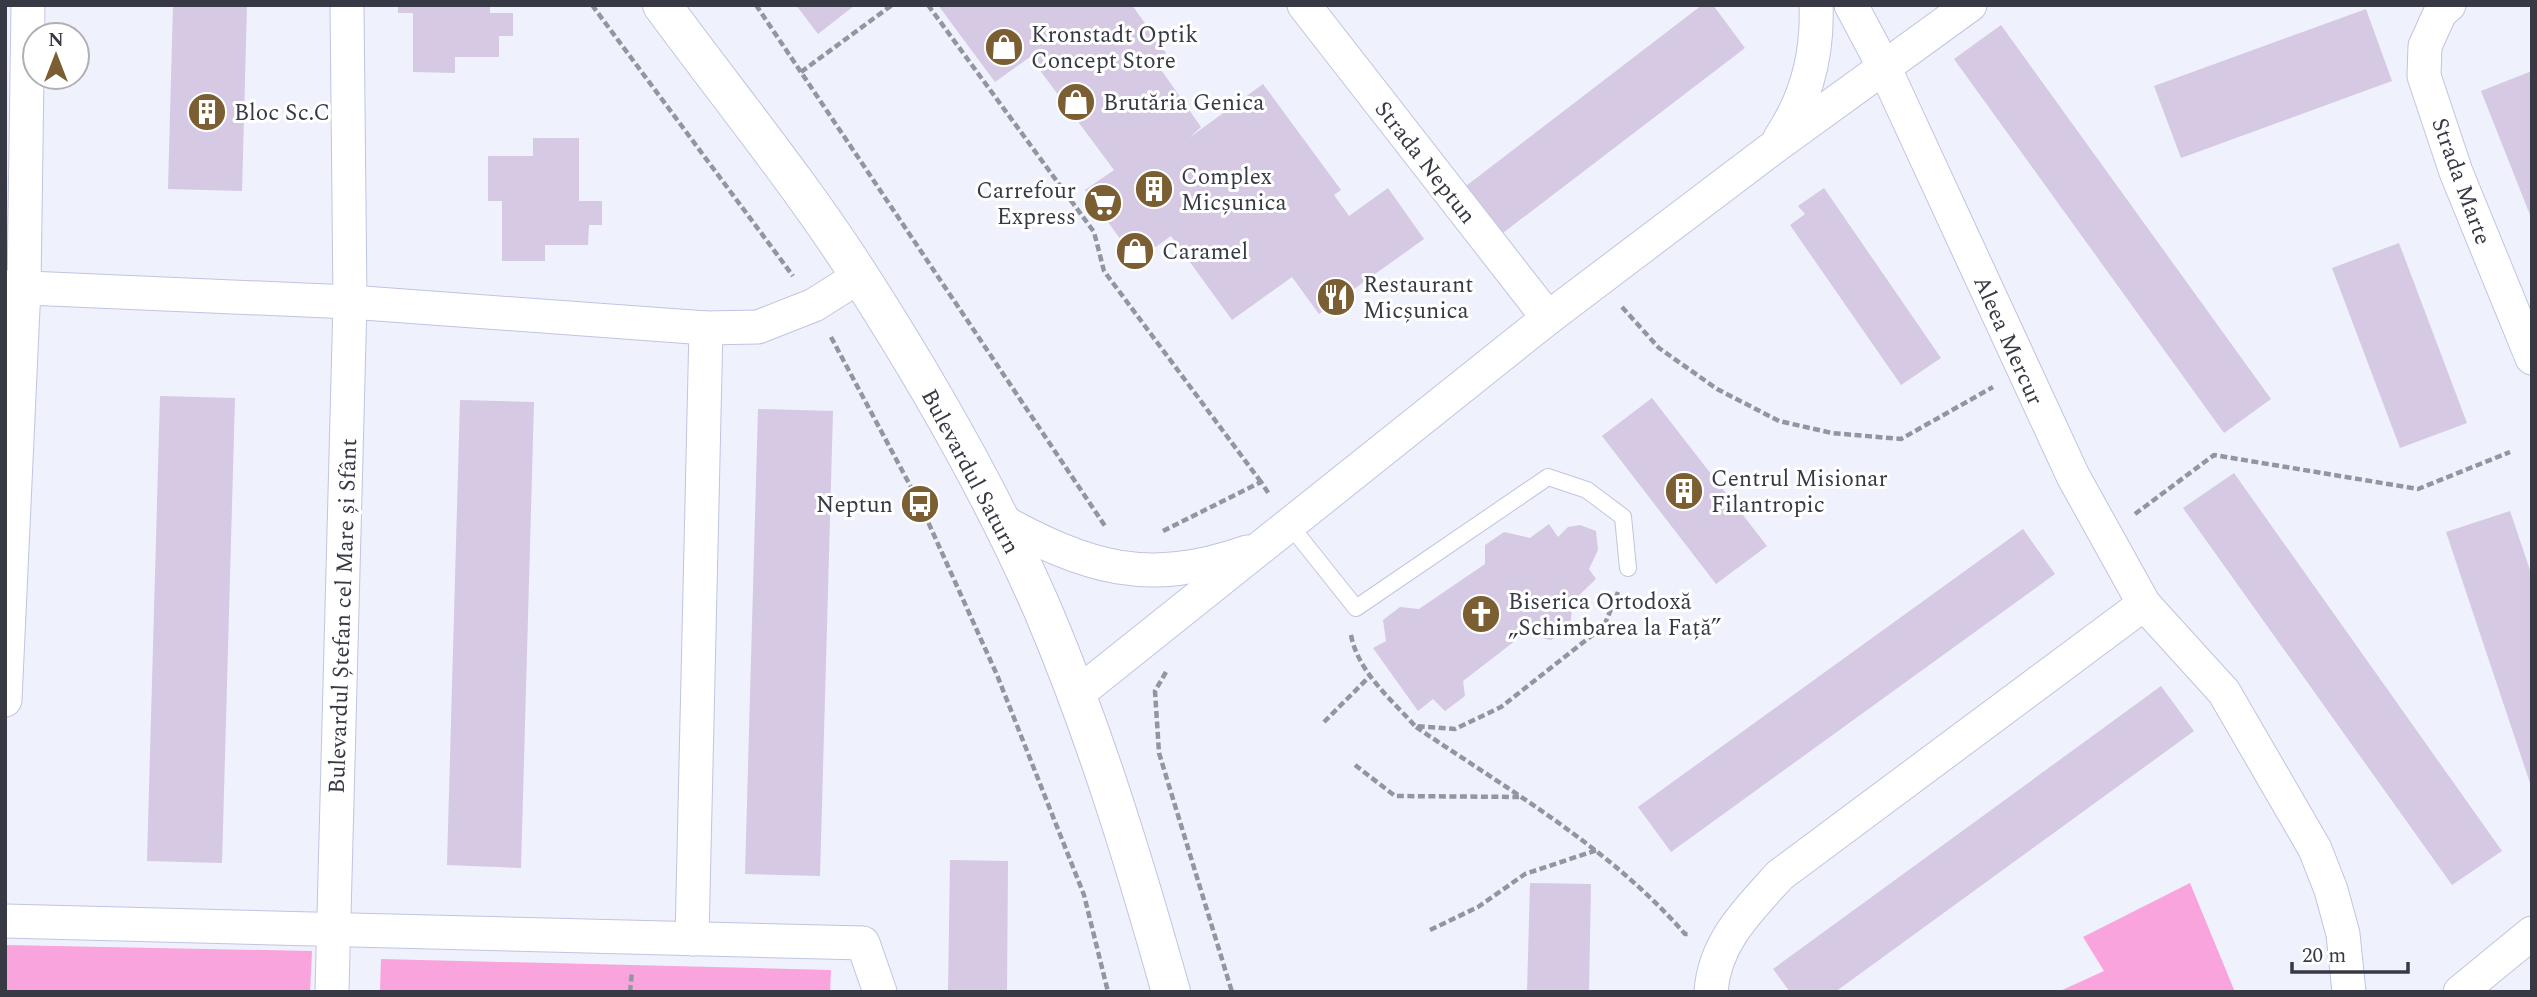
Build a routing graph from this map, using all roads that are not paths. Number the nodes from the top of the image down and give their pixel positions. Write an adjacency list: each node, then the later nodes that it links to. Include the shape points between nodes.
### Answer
1 (28, 5): 12 (street)
2 (347, 5): 13 (street, Bulevardul Ștefan cel Mare și Sfânt)
3 (662, 5): 11 (main road, Bulevardul Saturn)
4 (1304, 5): 14 (street, Strada Neptun)
5 (1816, 5): 10 (street, via 1813,60 1805,90)
6 (1851, 5): 9 (street)
7 (1970, 5): 9 (street)
8 (2449, 5): 16 (street, Strada Marte, via 2440,13 2425,46 2424,76 2456,172)
9 (1885, 69): 10 (street); 21 (street, Aleea Mercur, via 2040,411)
10 (1774, 147): 14 (street)
11 (860, 276): 15 (street, via 814,305 758,327); 17 (main road, Bulevardul Saturn, via 953,431)
12 (15, 287): 13 (street); 23 (street)
13 (350, 302): 15 (street); 25 (street, Bulevardul Ștefan cel Mare și Sfânt)
14 (1548, 318): 18 (street)
15 (706, 328): 27 (street)
16 (2532, 358)
17 (998, 519): 19 (street, via 1052,548 1088,562 1125,569 1163,571 1212,564); 22 (main road, Bulevardul Saturn)
18 (1289, 524): 19 (street); 20 (lane, via 1356,608 1548,477 1587,490 1623,517)
19 (1259, 548): 22 (street)
20 (1628, 568)
21 (2144, 604): 31 (street, via 1780,875 1732,928 1712,973); 32 (street, Aleea Mercur, via 2224,692 2315,849 2343,934)
22 (1076, 695): 30 (main road, Bulevardul Saturn)
23 (5, 700)
24 (5, 921): 25 (street)
25 (334, 930): 27 (street); 28 (street, Bulevardul Ștefan cel Mare și Sfânt)
26 (2532, 933): 33 (street)
27 (692, 939): 29 (street, via 863,943)
28 (332, 992)
29 (880, 992)
30 (1171, 992)
31 (1711, 992)
32 (2348, 992)
33 (2460, 992)

